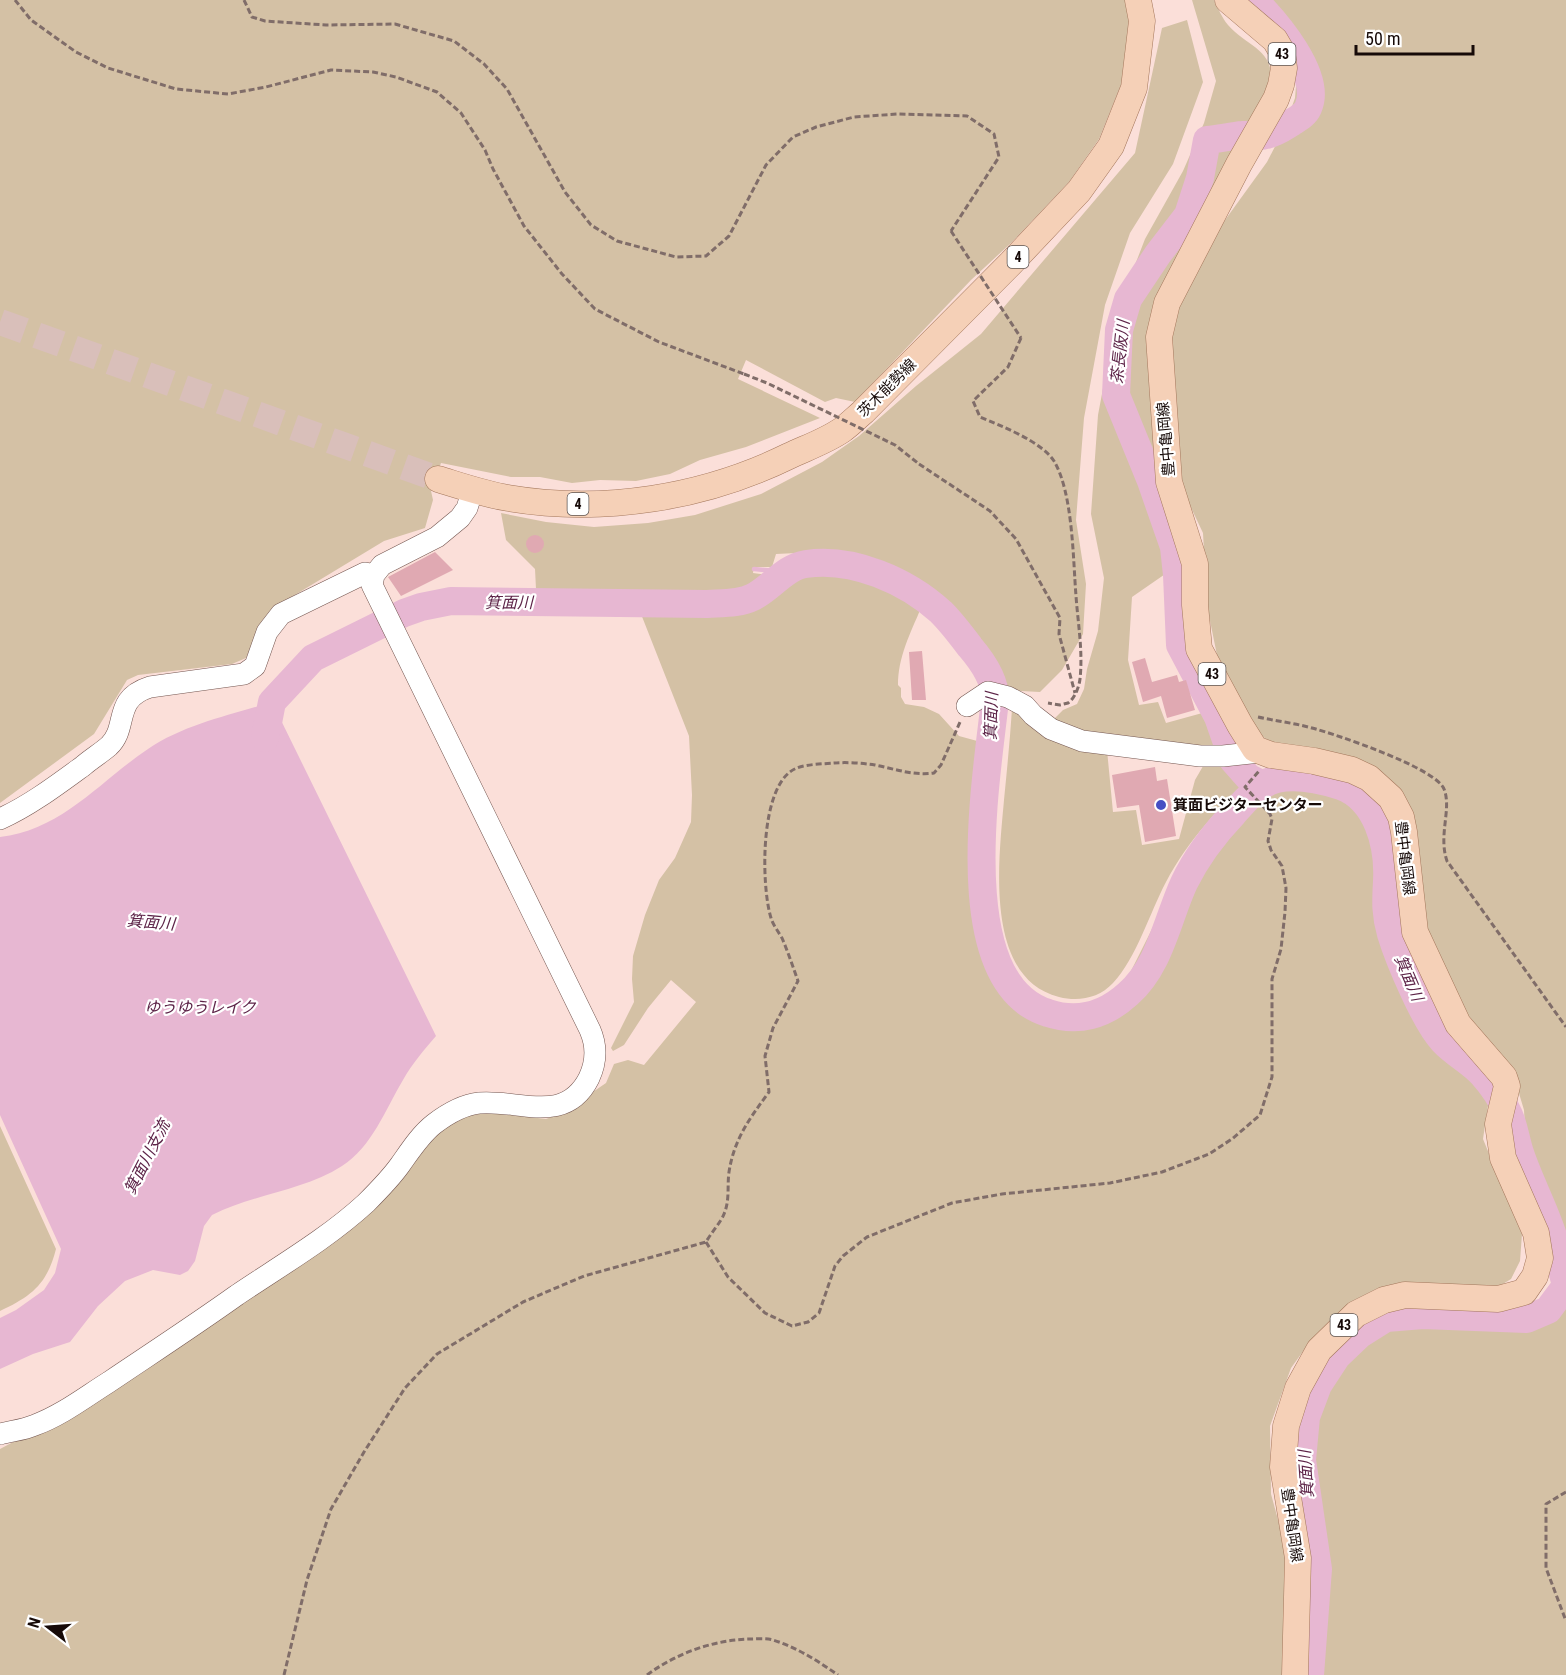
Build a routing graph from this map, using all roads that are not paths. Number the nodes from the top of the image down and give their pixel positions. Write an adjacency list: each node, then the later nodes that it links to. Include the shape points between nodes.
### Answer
1 (1138, 0): 4 (main road, 茨木能勢線 / 4, via 1142,21 1134,88 1112,146 1079,191 1011,263 841,431 766,467 714,486 649,500 583,504 524,500)
2 (1228, 0): 7 (main road, 豊中亀岡線 / 43, via 1271,36 1282,52 1281,85 1167,303 1159,337 1169,482 1195,564 1199,649 1250,743)
3 (438, 479): 4 (main road, 茨木能勢線 / 4)
4 (477, 490): 5 (street, via 451,527 382,565)
5 (374, 575): 8 (street, via 365,573 281,614 267,632 255,666 244,674 138,692 125,705 115,737 108,746); 9 (street, via 373,589 382,608 590,1030 596,1047 589,1078 579,1092 555,1106 539,1109 477,1103 447,1114 423,1134 394,1173 362,1206 257,1282 64,1411 34,1426)
6 (967, 706): 7 (street, via 998,694 1025,706 1051,729 1074,739)
7 (1244, 759): 10 (main road, 豊中亀岡線 / 43, via 1353,770 1373,781 1391,798 1401,817 1406,840 1415,932 1458,1024 1504,1077 1507,1086 1498,1124 1503,1158 1536,1233 1540,1258 1535,1276 1524,1292 1498,1299 1405,1295 1384,1300 1356,1314 1319,1350 1298,1388 1286,1426 1283,1467 1298,1558)
8 (0, 819)
9 (0, 1434)
10 (1295, 1675)

